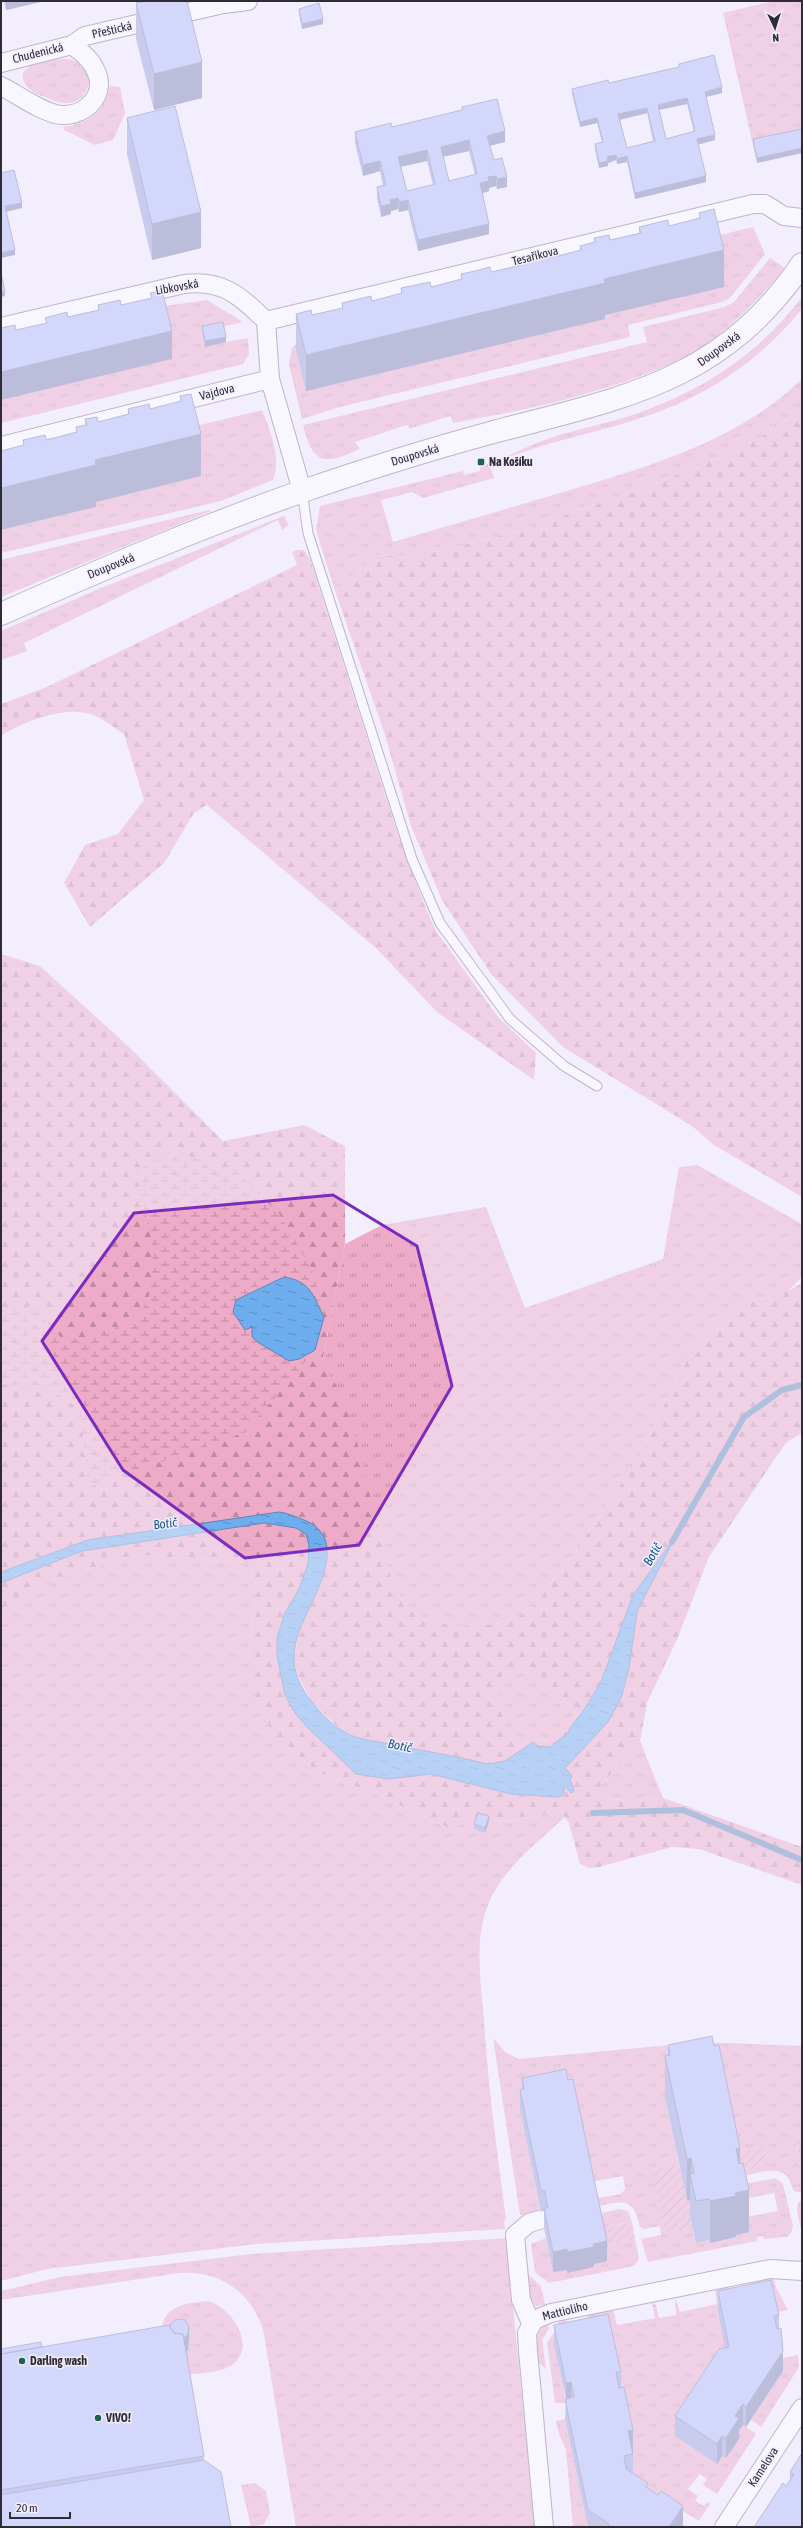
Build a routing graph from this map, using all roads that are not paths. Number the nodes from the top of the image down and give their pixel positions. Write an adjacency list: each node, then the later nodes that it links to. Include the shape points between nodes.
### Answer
1 (248, 1): 2 (street, Přeštická, via 223,4 85,36)
2 (72, 45): 3 (street, Chudenická); 4 (street, Chudenická, via 88,58 98,75 98,96 82,111 68,115 56,114)
3 (1, 63)
4 (1, 86)
5 (802, 218): 7 (street, Tesaříkova, via 784,216 765,204 753,204)
6 (802, 264): 11 (street, Doupovská, via 754,322 718,352 676,377 608,401 433,448)
7 (266, 321): 8 (street, Libkovská, via 234,293 214,284 197,282); 9 (street)
8 (1, 327)
9 (270, 379): 10 (street, Vajdova); 11 (street)
10 (1, 446)
11 (302, 491): 12 (street, Doupovská, via 91,574); 13 (lane, via 308,533 412,860 440,923 510,1019 564,1066)
12 (1, 614)
13 (597, 1086)
14 (546, 2218): 16 (street, via 529,2223 515,2235 521,2300)
15 (802, 2271): 16 (street, Mattioliho, via 778,2268 574,2315 544,2314)
16 (531, 2323): 18 (street, Mattioliho, via 527,2333 528,2351)
17 (802, 2408): 19 (street, Kamelova)
18 (544, 2527)
19 (724, 2527)

